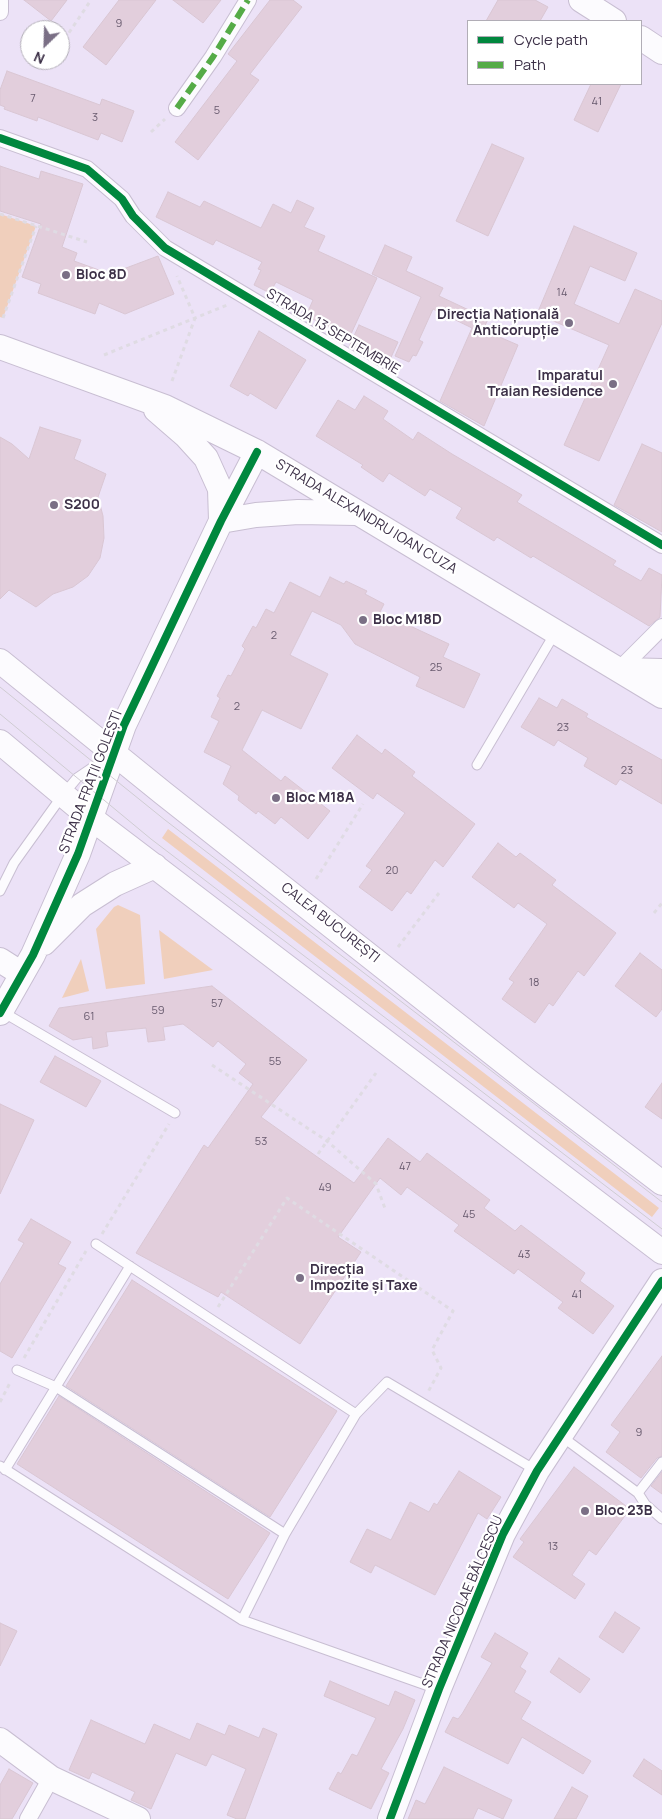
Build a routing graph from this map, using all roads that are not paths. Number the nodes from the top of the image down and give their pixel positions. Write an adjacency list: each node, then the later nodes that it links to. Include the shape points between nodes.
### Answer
1 (248, 0): 8 (street)
2 (581, 0): 5 (main road)
3 (0, 1): 4 (street)
4 (0, 12)
5 (612, 20)
6 (642, 39): 7 (main road)
7 (662, 52)
8 (177, 108)
9 (0, 138): 15 (street, STRADA 13 SEPTEMBRIE, via 87,169 122,199 133,216 165,248)
10 (0, 347): 11 (main road, STRADA ALEXANDRU IOAN CUZA)
11 (142, 399): 12 (main road, STRADA ALEXANDRU IOAN CUZA, via 194,420); 14 (main road, via 186,436 206,458 220,489)
12 (257, 452): 13 (main road, STRADA ALEXANDRU IOAN CUZA); 14 (main road, STRADA FRAȚII GOLEȘTI)
13 (358, 513): 14 (main road, via 298,512); 17 (main road, STRADA ALEXANDRU IOAN CUZA)
14 (221, 521): 23 (main road, STRADA FRAȚII GOLEȘTI, via 124,726)
15 (662, 544)
16 (662, 626): 19 (street)
17 (556, 630): 19 (main road, STRADA ALEXANDRU IOAN CUZA); 24 (lane)
18 (0, 660): 23 (main road, CALEA BUCUREȘTI)
19 (620, 670): 20 (main road); 21 (main road, STRADA ALEXANDRU IOAN CUZA)
20 (662, 670)
21 (662, 696)
22 (0, 742): 25 (main road)
23 (114, 755): 25 (lane, via 77,778); 26 (main road, STRADA FRAȚII GOLEȘTI); 33 (main road, CALEA BUCUREȘTI)
24 (477, 765)
25 (62, 796): 26 (main road); 28 (lane, via 14,863)
26 (91, 818): 27 (main road); 30 (main road, STRADA FRAȚII GOLEȘTI)
27 (156, 866): 30 (main road, via 115,884 82,905); 35 (main road, via 390,1048)
28 (0, 891)
29 (0, 960): 30 (main road)
30 (27, 965): 31 (main road, STRADA FRAȚII GOLEȘTI)
31 (0, 1012): 32 (lane)
32 (175, 1113)
33 (662, 1183)
34 (96, 1244): 36 (lane)
35 (662, 1252)
36 (130, 1266): 39 (lane); 40 (lane)
37 (662, 1280): 41 (main road, STRADA NICOLAE BĂLCESCU)
38 (17, 1370): 39 (lane)
39 (56, 1387): 43 (lane); 47 (lane)
40 (356, 1414): 44 (lane, via 387,1382); 47 (lane)
41 (561, 1436): 44 (main road, STRADA NICOLAE BĂLCESCU); 45 (lane)
42 (662, 1462): 45 (lane)
43 (3, 1468): 48 (lane)
44 (538, 1472): 49 (main road, STRADA NICOLAE BĂLCESCU, via 503,1534)
45 (638, 1493): 46 (lane)
46 (662, 1519)
47 (285, 1534): 48 (lane)
48 (242, 1620): 49 (lane)
49 (439, 1689): 54 (main road, STRADA NICOLAE BĂLCESCU)
50 (0, 1740): 51 (main road)
51 (51, 1778): 52 (street); 53 (main road)
52 (28, 1819)
53 (138, 1819)
54 (390, 1819)

